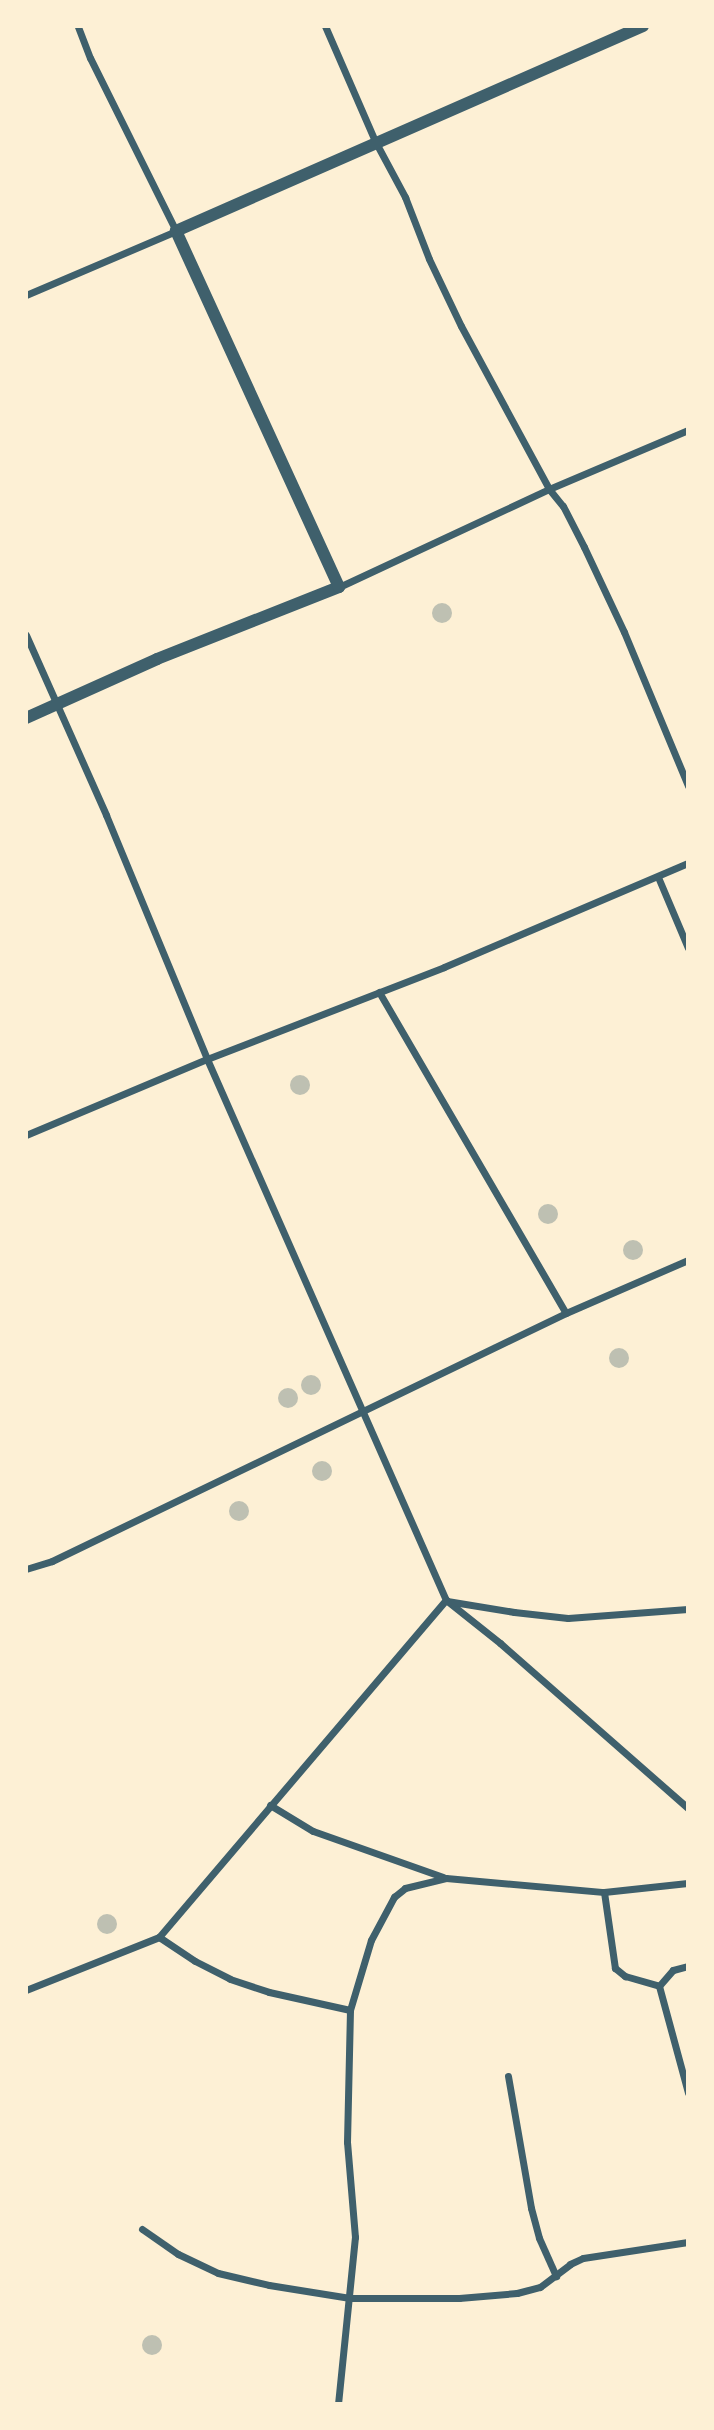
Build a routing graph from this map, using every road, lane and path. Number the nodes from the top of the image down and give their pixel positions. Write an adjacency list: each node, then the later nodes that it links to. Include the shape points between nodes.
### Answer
1 (79, 26): 5 (street, via 90,58)
2 (325, 26): 4 (street)
3 (643, 26): 4 (street)
4 (375, 141): 5 (street); 8 (street, via 405,197 461,326)
5 (176, 230): 6 (street); 9 (street)
6 (26, 295)
7 (688, 430): 8 (street)
8 (548, 489): 9 (street); 13 (street, via 563,506 624,632)
9 (340, 587): 11 (street, via 196,642)
10 (26, 635): 11 (street)
11 (57, 705): 12 (street); 18 (street)
12 (26, 718)
13 (688, 786)
14 (688, 863): 15 (street)
15 (658, 877): 16 (street); 17 (street)
16 (688, 948)
17 (379, 992): 18 (street); 21 (street)
18 (207, 1059): 19 (street); 22 (street)
19 (26, 1135)
20 (688, 1260): 21 (street)
21 (566, 1313): 22 (street)
22 (365, 1412): 23 (street); 24 (street)
23 (26, 1569)
24 (446, 1600): 25 (street, via 568,1618); 26 (street); 27 (street)
25 (688, 1609)
26 (270, 1805): 28 (street, via 313,1831); 31 (street)
27 (688, 1808)
28 (446, 1878): 30 (street); 35 (street, via 405,1888 394,1897 371,1940)
29 (688, 1883): 30 (street)
30 (604, 1892): 33 (street, via 615,1968 625,1976)
31 (159, 1937): 34 (street); 35 (street, via 230,1979)
32 (688, 1966): 33 (street, via 673,1969)
33 (659, 1986): 37 (street)
34 (26, 1990)
35 (350, 2010): 41 (street, via 347,2141 355,2237)
36 (508, 2076): 40 (street, via 531,2208)
37 (688, 2094)
38 (142, 2229): 41 (street, via 178,2254 218,2273)
39 (688, 2242): 40 (street, via 583,2258)
40 (556, 2276): 41 (street, via 540,2287 517,2293)
41 (349, 2298): 42 (street)
42 (338, 2404)

